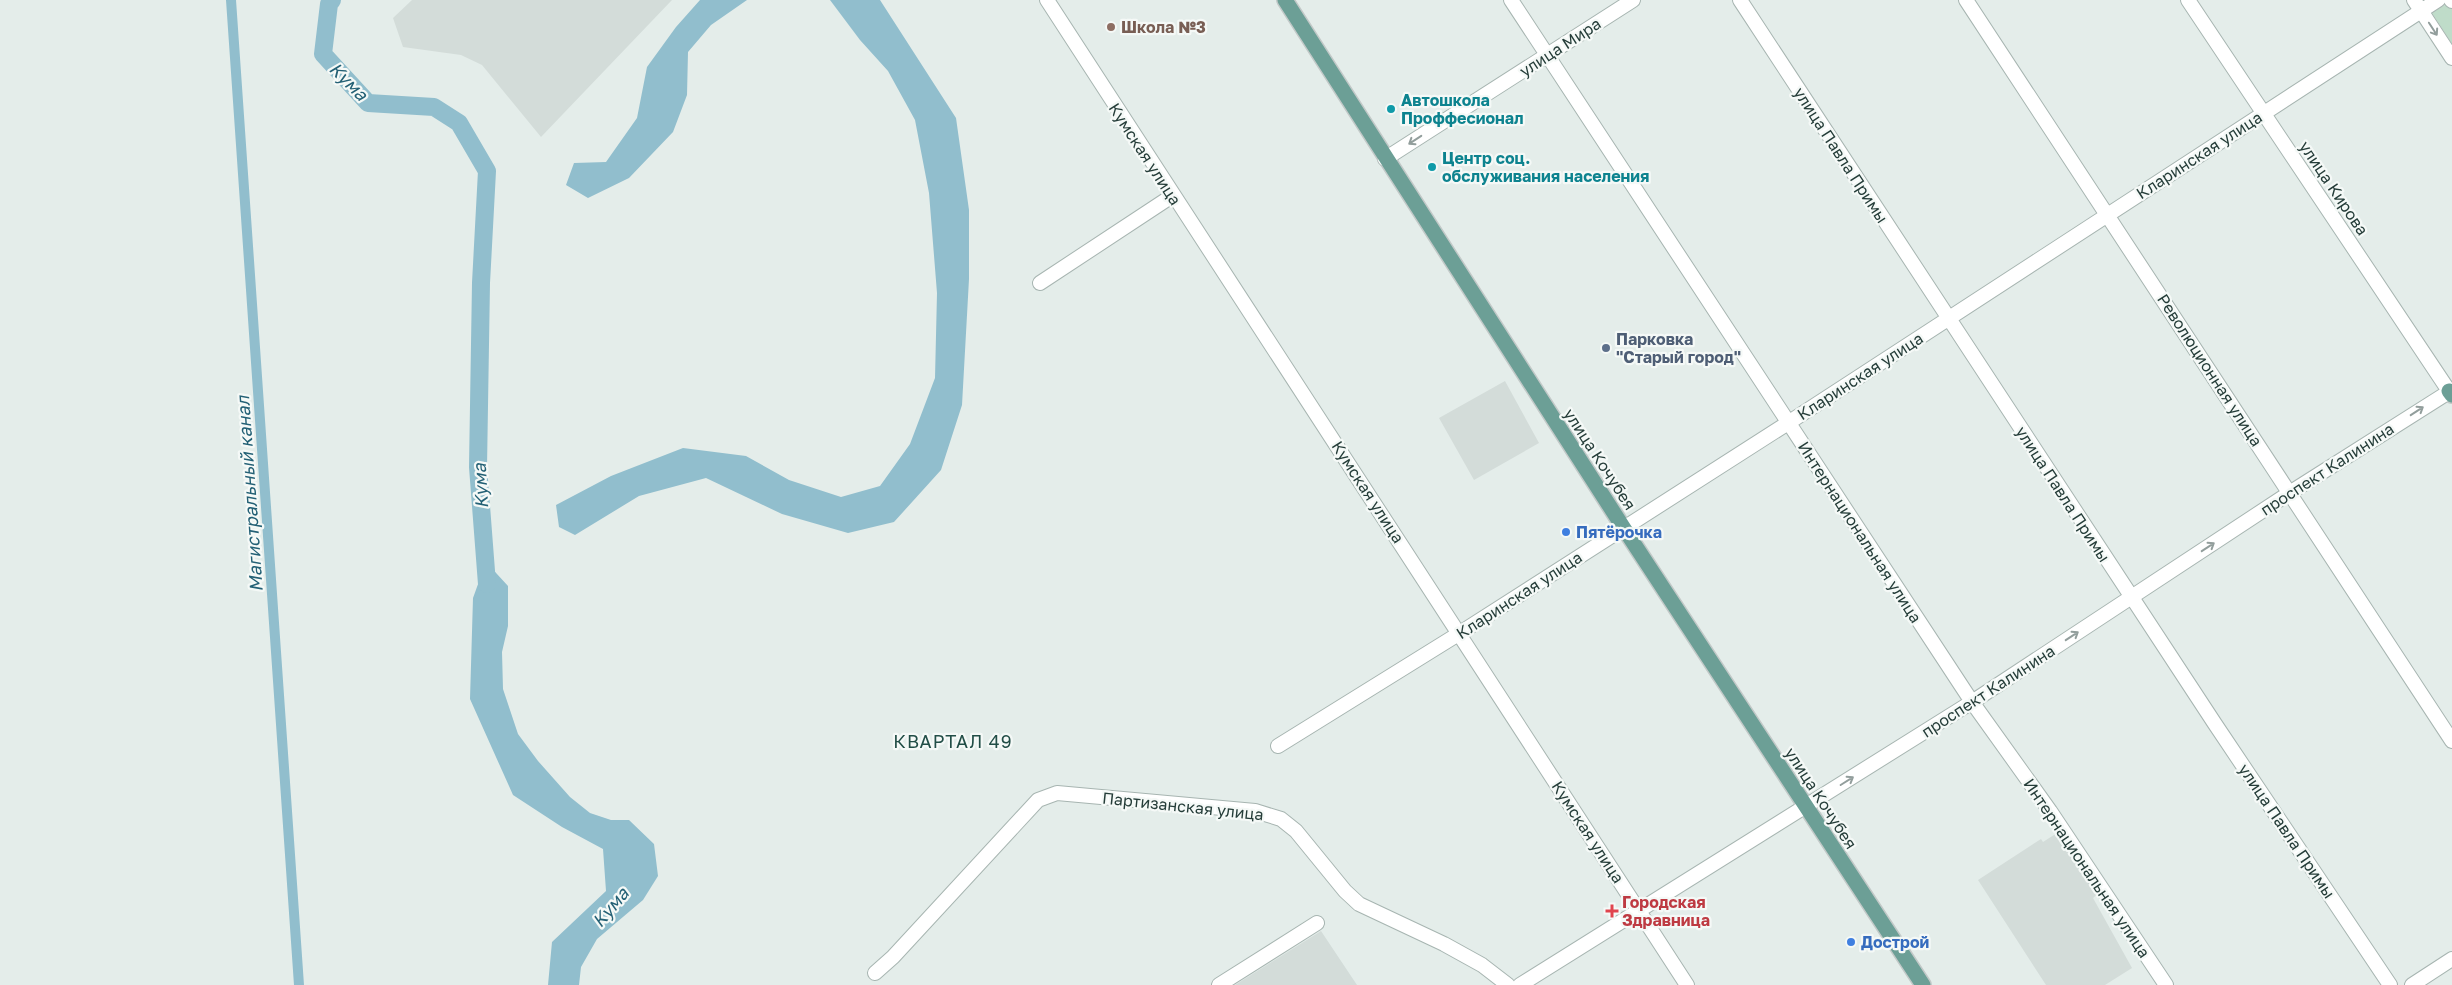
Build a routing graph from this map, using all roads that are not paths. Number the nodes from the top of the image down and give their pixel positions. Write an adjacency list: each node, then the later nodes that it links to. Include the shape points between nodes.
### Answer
1 (1047, 0): 14 (street, Кумская улица)
2 (1285, 0): 13 (main road, улица Кочубея)
3 (1511, 0): 10 (street, Интернациональная улица)
4 (1632, 0): 10 (street, улица Мира)
5 (1740, 0): 17 (street, улица Павла Примы)
6 (1966, 0): 15 (street, Революционная улица)
7 (2188, 0): 12 (street, улица Кирова)
8 (2438, 0): 9 (street, Кларинская улица)
9 (2418, 6): 11 (street, one-way to 11); 12 (street, Кларинская улица)
10 (1547, 55): 13 (street, улица Мира, one-way to 13); 19 (street, Интернациональная улица)
11 (2452, 58)
12 (2263, 114): 15 (street, Кларинская улица); 18 (street, улица Кирова)
13 (1385, 158): 21 (main road, улица Кочубея)
14 (1172, 196): 16 (street); 23 (street, Кумская улица)
15 (2107, 214): 17 (street, Кларинская улица); 20 (street, Революционная улица)
16 (1040, 283)
17 (1948, 318): 19 (street, Кларинская улица); 22 (street, улица Павла Примы)
18 (2451, 392): 20 (street, проспект Калинина, one-way to 18)
19 (1788, 423): 21 (street, Кларинская улица); 24 (street, Интернациональная улица)
20 (2291, 492): 22 (street, проспект Калинина, one-way to 20); 25 (street, Революционная улица)
21 (1623, 527): 23 (street, Кларинская улица); 27 (main road, улица Кочубея)
22 (2132, 597): 24 (street, проспект Калинина, one-way to 22); 38 (street, улица Павла Примы)
23 (1460, 633): 26 (street, Кларинская улица); 28 (street, Кумская улица)
24 (1972, 702): 27 (street, проспект Калинина, one-way to 24); 37 (street, Интернациональная улица, via 2050,811)
25 (2452, 741)
26 (1278, 746)
27 (1805, 806): 28 (street, проспект Калинина); 36 (main road, улица Кочубея)
28 (1639, 911): 34 (street, проспект Калинина); 35 (street, Кумская улица)
29 (1317, 923): 32 (street)
30 (2452, 959): 39 (street)
31 (875, 973): 33 (street, Партизанская улица, via 1038,800 1056,793 1255,811 1281,819 1296,831 1359,904 1444,944 1482,965)
32 (1219, 985)
33 (1508, 985)
34 (1520, 985)
35 (1687, 985)
36 (1923, 985)
37 (2166, 985)
38 (2390, 985)
39 (2412, 985)

